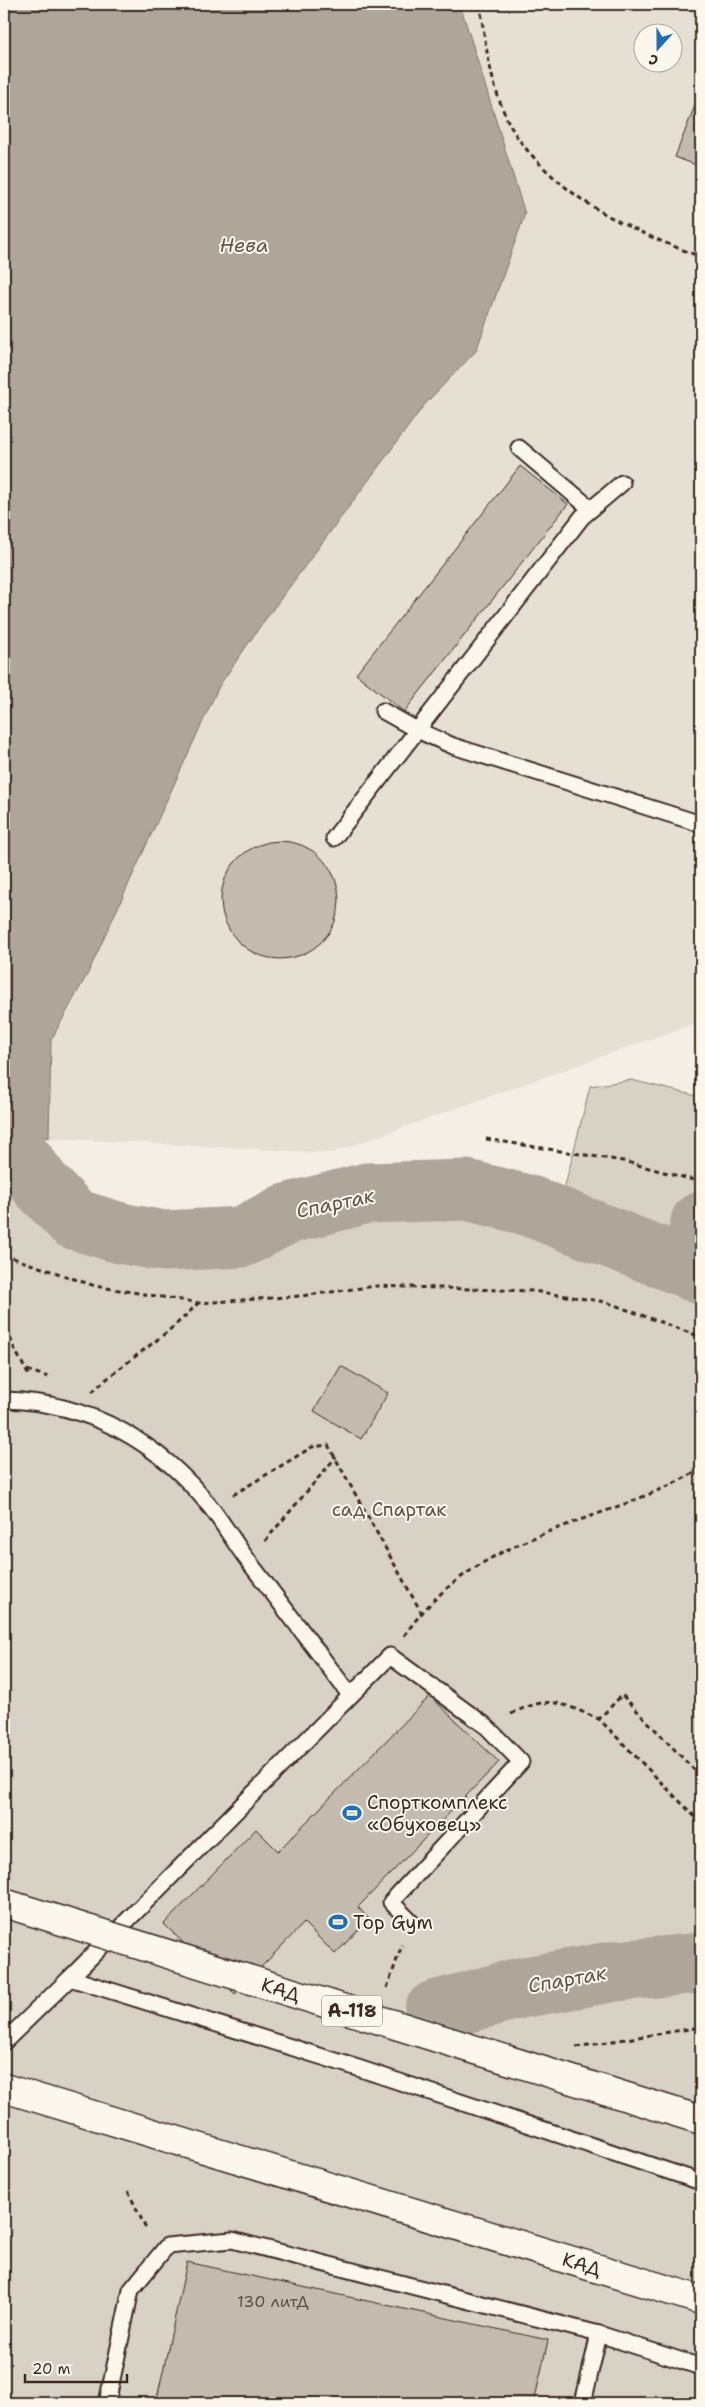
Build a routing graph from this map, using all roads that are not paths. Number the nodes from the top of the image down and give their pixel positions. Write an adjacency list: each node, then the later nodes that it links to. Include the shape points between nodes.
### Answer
1 (519, 448): 3 (lane)
2 (622, 483): 3 (lane)
3 (592, 509): 5 (lane, via 582,517)
4 (383, 711): 5 (lane)
5 (417, 730): 6 (lane, via 453,746); 7 (lane)
6 (701, 824)
7 (334, 838)
8 (4, 1400): 9 (lane, via 36,1401 103,1422 144,1442 176,1468 212,1508 248,1561)
9 (350, 1695): 11 (lane, via 390,1656 486,1726 521,1762 391,1902); 12 (lane)
10 (4, 1903): 15 (highway, КАД / А-118, bridge)
11 (411, 1922)
12 (70, 1978): 13 (lane); 16 (lane, via 358,2068)
13 (4, 2042)
14 (4, 2088): 17 (highway, КАД)
15 (701, 2120)
16 (701, 2182)
17 (701, 2300)
18 (599, 2334): 19 (lane); 20 (lane, via 232,2240 167,2246 131,2290); 21 (lane)
19 (701, 2366)
20 (107, 2403)
21 (583, 2403)

